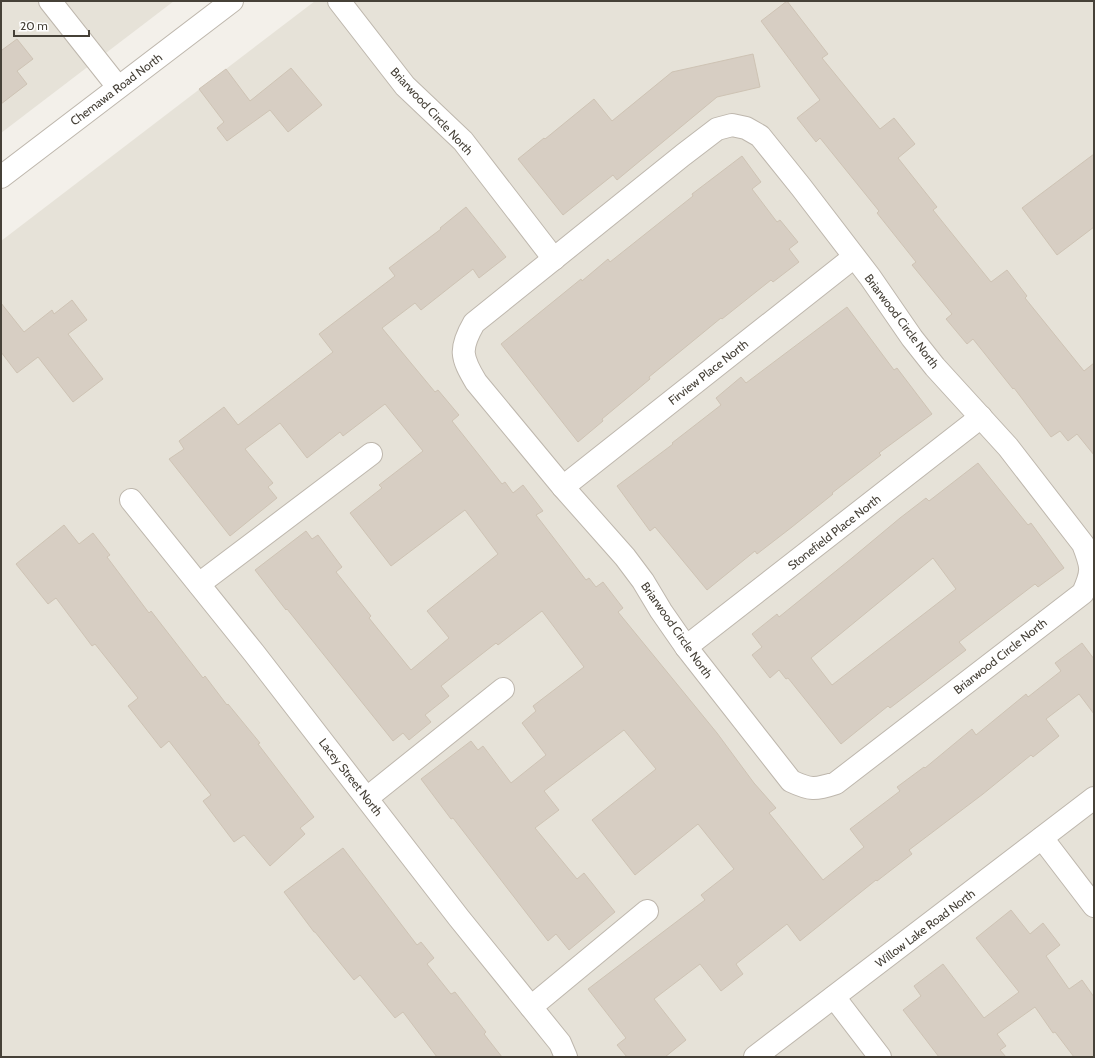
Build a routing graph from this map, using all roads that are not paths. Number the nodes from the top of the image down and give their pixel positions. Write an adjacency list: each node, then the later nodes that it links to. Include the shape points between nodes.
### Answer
1 (50, 1): 4 (street)
2 (232, 1): 4 (street, Chemawa Road North)
3 (338, 1): 7 (street, Briarwood Circle North, via 405,86 463,141)
4 (118, 87): 5 (street, Chemawa Road North)
5 (1, 177)
6 (854, 257): 7 (street, Briarwood Circle North, via 760,136 746,128 732,125 717,129 694,146); 8 (street, Briarwood Circle North, via 935,367); 10 (street, Firview Place North)
7 (554, 259): 10 (street, Briarwood Circle North, via 474,323 466,337 463,354 476,382)
8 (982, 417): 13 (street, Stonefield Place North); 13 (street, Briarwood Circle North, via 1083,544 1090,562 1090,577 1083,593 836,784 820,788 805,788 791,781)
9 (370, 454): 12 (street)
10 (563, 488): 13 (street, Briarwood Circle North, via 625,557)
11 (131, 500): 12 (street, Lacey Street North)
12 (199, 584): 15 (street, Lacey Street North)
13 (686, 647)
14 (503, 689): 15 (street)
15 (367, 798): 21 (street, Lacey Street North)
16 (1094, 798): 17 (street, Willow Lake Road North)
17 (1042, 838): 18 (street); 20 (street, Willow Lake Road North)
18 (1094, 906)
19 (647, 911): 21 (street)
20 (834, 997): 23 (street, Willow Lake Road North); 24 (street)
21 (530, 1007): 22 (street, Lacey Street North, via 560,1044)
22 (566, 1057)
23 (755, 1057)
24 (880, 1057)

